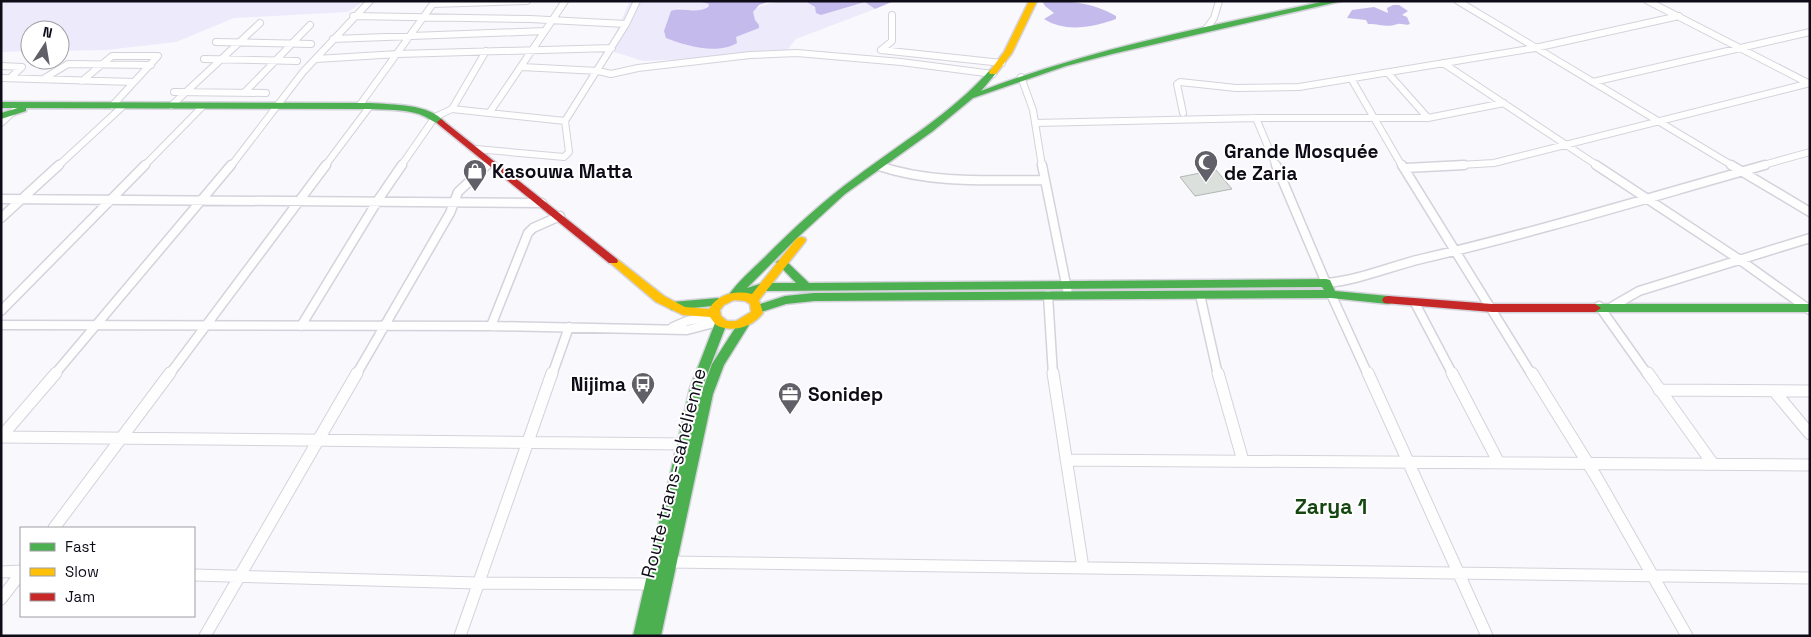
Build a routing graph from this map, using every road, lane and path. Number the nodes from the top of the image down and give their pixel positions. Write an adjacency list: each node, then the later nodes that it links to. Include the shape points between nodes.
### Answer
1 (370, 1): 12 (street)
2 (527, 1): 10 (street)
3 (564, 1): 15 (street)
4 (636, 1): 17 (street)
5 (1033, 1): 41 (main road, Route trans-sahélienne)
6 (1219, 1): 19 (street, via 1214,18)
7 (1338, 1): 19 (main road, Route trans-sahélienne)
8 (1458, 1): 29 (street)
9 (1648, 1): 13 (street)
10 (434, 3): 14 (street)
11 (892, 15): 32 (street, via 892,41)
12 (353, 16): 14 (street); 23 (street)
13 (1679, 16): 29 (street); 30 (street)
14 (422, 18): 15 (street); 22 (street)
15 (553, 20): 17 (street); 20 (street)
16 (260, 23): 25 (street)
17 (626, 24): 28 (street)
18 (310, 25): 26 (street)
19 (1206, 29): 50 (main road, Route trans-sahélienne, via 1078,59)
20 (545, 31): 22 (street); 31 (street)
21 (1810, 32): 30 (street)
22 (410, 36): 23 (street); 34 (street)
23 (333, 40): 38 (street)
24 (216, 42): 25 (street)
25 (239, 42): 26 (street); 37 (street)
26 (292, 44): 27 (street); 39 (street)
27 (311, 44)
28 (612, 48): 31 (street); 47 (street)
29 (1535, 48): 42 (street); 57 (street)
30 (1739, 48): 57 (street); 58 (street)
31 (533, 49): 33 (street); 46 (street)
32 (881, 50): 35 (street); 41 (street)
33 (486, 51): 34 (street); 72 (street)
34 (398, 54): 38 (street); 71 (street)
35 (865, 58): 47 (street, via 767,53 611,74); 48 (street)
36 (204, 59): 37 (street)
37 (221, 59): 39 (street); 60 (street)
38 (316, 59): 70 (street)
39 (276, 61): 40 (street); 61 (street)
40 (297, 61)
41 (1002, 62): 48 (main road, Route trans-sahélienne)
42 (1443, 63): 49 (street); 64 (street)
43 (101, 64): 44 (street); 44 (street, via 115,56 158,56); 53 (street, via 65,64); 55 (street)
44 (151, 65): 56 (street)
45 (1, 66): 52 (street, via 22,67)
46 (522, 67): 47 (street); 74 (street)
47 (598, 71): 81 (street)
48 (993, 74): 63 (main road, Route trans-sahélienne)
49 (1388, 74): 54 (street); 79 (street)
50 (1021, 77): 63 (main road, Route trans-sahélienne); 84 (street)
51 (1, 78): 52 (street)
52 (10, 78): 53 (street)
53 (43, 80): 55 (street)
54 (1352, 80): 75 (street, via 1276,88 1180,82 1177,84); 80 (street)
55 (82, 81): 56 (street)
56 (134, 82): 67 (street)
57 (1593, 82): 82 (street)
58 (1809, 84): 82 (street)
59 (174, 92): 60 (street)
60 (186, 92): 61 (street); 68 (street)
61 (244, 93): 62 (street)
62 (266, 93)
63 (976, 93): 89 (main road, Route trans-sahélienne)
64 (1504, 103): 79 (street); 85 (street)
65 (1, 105): 66 (main road)
66 (32, 106): 67 (main road); 73 (main road)
67 (117, 106): 68 (main road); 95 (street)
68 (171, 106): 69 (main road)
69 (203, 106): 70 (main road); 96 (street)
70 (278, 106): 71 (main road); 97 (street)
71 (365, 106): 77 (main road, via 415,109); 99 (street)
72 (452, 109): 74 (street); 77 (street)
73 (14, 112): 76 (main road); 83 (street)
74 (490, 112): 81 (street)
75 (1183, 114)
76 (1, 116)
77 (435, 117): 86 (main road); 98 (street)
78 (1256, 118): 80 (street); 84 (street); 109 (street)
79 (1428, 118): 80 (street)
80 (1373, 119): 90 (street)
81 (565, 121): 86 (street, via 569,152 564,157)
82 (1659, 122): 85 (street); 91 (street)
83 (1, 123)
84 (1035, 123): 92 (street)
85 (1567, 144): 90 (street, via 1487,164); 93 (street)
86 (476, 149): 88 (main road)
87 (1810, 152): 91 (street)
88 (490, 162): 100 (street, via 463,185); 101 (main road)
89 (883, 168): 92 (street, via 922,178); 108 (main road, Route trans-sahélienne, via 822,220); 116 (main road, Route trans-sahélienne, via 796,231)
90 (1406, 168): 106 (street)
91 (1742, 172): 93 (street); 102 (street)
92 (1044, 180): 112 (street)
93 (1646, 198): 106 (street); 107 (street)
94 (1, 199): 95 (street)
95 (21, 199): 96 (street); 104 (street)
96 (110, 200): 97 (street); 125 (street)
97 (203, 200): 99 (street); 128 (street)
98 (378, 200): 99 (street); 100 (street); 131 (street)
99 (298, 201): 130 (street)
100 (454, 202): 101 (street); 133 (street)
101 (542, 203): 103 (main road)
102 (1810, 212)
103 (560, 216): 120 (main road); 132 (street, via 528,232)
104 (1, 218)
105 (1810, 238): 107 (street)
106 (1457, 251): 109 (street, via 1347,281); 123 (street)
107 (1740, 260): 122 (street, via 1639,291); 124 (street)
108 (781, 262): 110 (main road, Route trans-sahélienne); 111 (main road)
109 (1326, 283): 112 (main road); 114 (main road)
110 (763, 287): 111 (main road); 116 (main road); 118 (main road, Route trans-sahélienne)
111 (807, 287): 112 (main road)
112 (1067, 290): 113 (main road); 115 (main road)
113 (1200, 294): 114 (main road); 146 (street, via 1218,375)
114 (1331, 294): 119 (main road); 147 (street)
115 (1048, 295): 118 (main road, via 796,298); 145 (street, via 1053,375)
116 (733, 296): 117 (main road, Route trans-sahélienne); 118 (main road, via 743,296)
117 (718, 302): 120 (main road); 126 (main road, Route trans-sahélienne)
118 (756, 304): 129 (main road, Route trans-sahélienne, via 754,318)
119 (1415, 304): 123 (main road); 148 (street)
120 (672, 306): 126 (main road)
121 (1599, 306): 122 (main road); 123 (main road); 135 (street)
122 (1613, 306): 124 (main road)
123 (1492, 308): 149 (street)
124 (1809, 309)
125 (1, 311)
126 (716, 319): 129 (main road, via 732,326); 134 (street, via 687,330); 143 (main road, Route trans-sahélienne)
127 (1, 325): 128 (street)
128 (96, 325): 130 (street); 139 (street)
129 (743, 325): 144 (main road, Route trans-sahélienne, via 711,379)
130 (206, 326): 131 (street); 140 (street)
131 (300, 326): 133 (street)
132 (491, 326): 133 (street); 134 (street)
133 (382, 327): 141 (street)
134 (569, 327): 142 (street)
135 (1660, 390): 136 (street); 150 (street)
136 (1774, 391): 137 (street); 138 (street)
137 (1810, 391)
138 (1810, 434)
139 (1, 437): 140 (street)
140 (122, 438): 141 (street); 152 (street)
141 (317, 441): 142 (street); 160 (street)
142 (526, 444): 143 (street); 163 (street)
143 (682, 444): 144 (street); 153 (main road, Route trans-sahélienne)
144 (695, 444): 153 (main road, Route trans-sahélienne)
145 (1066, 460): 146 (street); 154 (street)
146 (1243, 461): 147 (street)
147 (1409, 462): 148 (street); 158 (street)
148 (1499, 463): 149 (street)
149 (1589, 464): 150 (street); 161 (street)
150 (1713, 464): 151 (street)
151 (1810, 465)
152 (55, 527)
153 (662, 563): 154 (street); 164 (main road, Route trans-sahélienne); 165 (main road, Route trans-sahélienne)
154 (1083, 568): 158 (street)
155 (1, 572): 156 (street)
156 (20, 572)
157 (20, 573): 166 (street)
158 (1460, 573): 161 (street); 171 (street)
159 (195, 575): 160 (street)
160 (240, 576): 163 (street); 167 (street)
161 (1652, 576): 162 (street); 172 (street)
162 (1810, 578)
163 (477, 583): 164 (street); 168 (street)
164 (652, 584): 165 (street); 169 (main road, Route trans-sahélienne)
165 (664, 584): 170 (main road, Route trans-sahélienne)
166 (1, 599)
167 (205, 636)
168 (460, 636)
169 (640, 636)
170 (653, 636)
171 (1486, 636)
172 (1687, 636)

